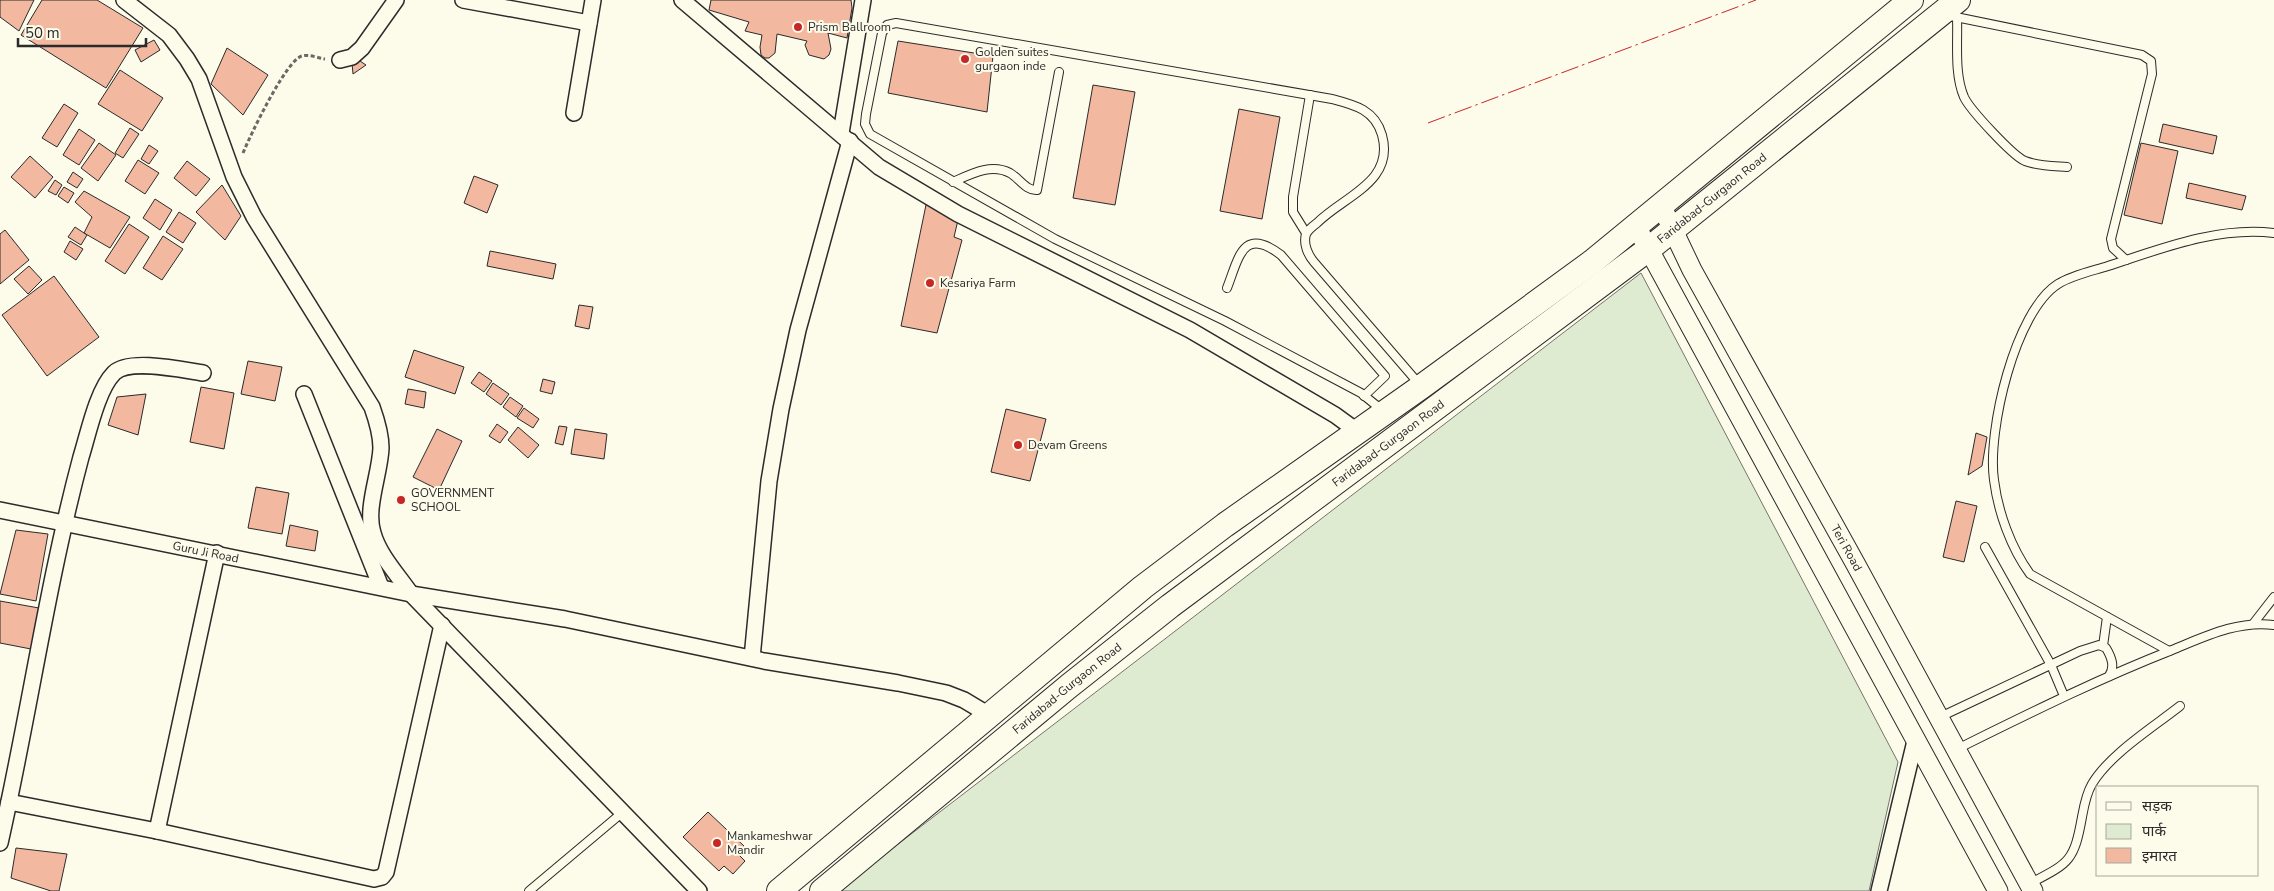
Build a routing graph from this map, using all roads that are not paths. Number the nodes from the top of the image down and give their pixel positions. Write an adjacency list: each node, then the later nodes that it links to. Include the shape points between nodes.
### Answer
1 (124, 0): 36 (street, via 169,36 187,59 199,79 234,177 254,217 372,407 380,430 381,449 372,531 378,547)
2 (396, 0): 10 (street, via 362,48 352,57)
3 (464, 0): 9 (street)
4 (593, 0): 9 (street)
5 (682, 0): 14 (street)
6 (863, 0): 14 (street)
7 (1911, 0): 17 (main road, Faridabad-Gurgaon Road)
8 (1952, 10): 15 (lane, via 1960,79 1964,98 1972,110 2022,160); 19 (main road, Faridabad-Gurgaon Road); 23 (lane, via 2142,54 2151,61 2152,74 2111,239 2113,248)
9 (589, 22): 13 (street)
10 (340, 60)
11 (1059, 72): 16 (lane, via 1037,190 1000,169 988,169)
12 (1310, 95): 16 (lane, via 896,23 887,25 882,33 864,124 870,134); 20 (lane, via 1293,197 1293,212); 20 (lane, via 1357,106 1372,116 1384,142 1380,170 1373,180)
13 (574, 113)
14 (845, 137): 30 (street, via 879,167 958,214 1190,330); 44 (street, via 781,409 769,481)
15 (2067, 167)
16 (953, 182): 28 (lane, via 1056,239 1225,321)
17 (1661, 205): 18 (main road, Faridabad-Gurgaon Road); 19 (street, Teri Road)
18 (1636, 226): 22 (street); 26 (main road, Faridabad-Gurgaon Road)
19 (1672, 230): 22 (main road, Faridabad-Gurgaon Road); 50 (street, Teri Road)
20 (1306, 233): 26 (lane, via 1305,246 1310,259)
21 (2274, 233): 23 (lane, via 2233,233 2172,245)
22 (1650, 248): 51 (street); 61 (main road, Faridabad-Gurgaon Road, via 1170,606)
23 (2126, 260): 38 (lane, via 2058,284 2039,302 2020,336 2001,399 1994,446 1998,506 2022,563 2030,574)
24 (1227, 288): 28 (lane, via 1242,250 1249,243 1270,246 1385,376)
25 (203, 372): 32 (street, via 137,366 123,367 114,373 91,421)
26 (1422, 387): 29 (main road, Faridabad-Gurgaon Road)
27 (304, 394): 35 (street)
28 (1364, 396): 29 (lane)
29 (1384, 411): 30 (main road, Faridabad-Gurgaon Road)
30 (1357, 431): 49 (main road, Faridabad-Gurgaon Road, via 1143,588)
31 (0, 510): 32 (street, Guru Ji Road)
32 (65, 524): 34 (street, Guru Ji Road); 53 (street)
33 (1985, 547): 45 (lane)
34 (217, 553): 35 (street, Guru Ji Road); 55 (street)
35 (381, 587): 36 (street, Guru Ji Road)
36 (412, 594): 40 (street); 44 (street, Guru Ji Road, via 565,619)
37 (2274, 597): 39 (lane)
38 (2107, 617): 42 (lane); 43 (lane)
39 (2253, 624): 41 (lane); 43 (lane, via 2223,630)
40 (442, 625): 54 (street); 55 (street, via 386,872 382,877 374,879)
41 (2274, 625)
42 (2103, 646): 45 (lane, via 2080,651); 46 (lane, via 2112,664)
43 (2169, 651): 46 (lane)
44 (752, 658): 49 (street, Guru Ji Road, via 946,693)
45 (2051, 665): 47 (lane); 50 (lane)
46 (2109, 676): 47 (lane)
47 (2064, 696): 52 (lane)
48 (2180, 706): 57 (lane, via 2103,769 2087,795 2072,856 2062,867)
49 (989, 715): 60 (main road, Faridabad-Gurgaon Road)
50 (1939, 718): 52 (street, Teri Road)
51 (1916, 741): 62 (street); 63 (street)
52 (1956, 750): 57 (street, Teri Road)
53 (9, 802): 55 (street); 56 (street)
54 (623, 812): 58 (lane); 59 (street)
55 (157, 832)
56 (0, 843)
57 (2031, 887)
58 (529, 891)
59 (699, 891)
60 (779, 891)
61 (822, 891)
62 (1879, 891)
63 (1998, 891)

